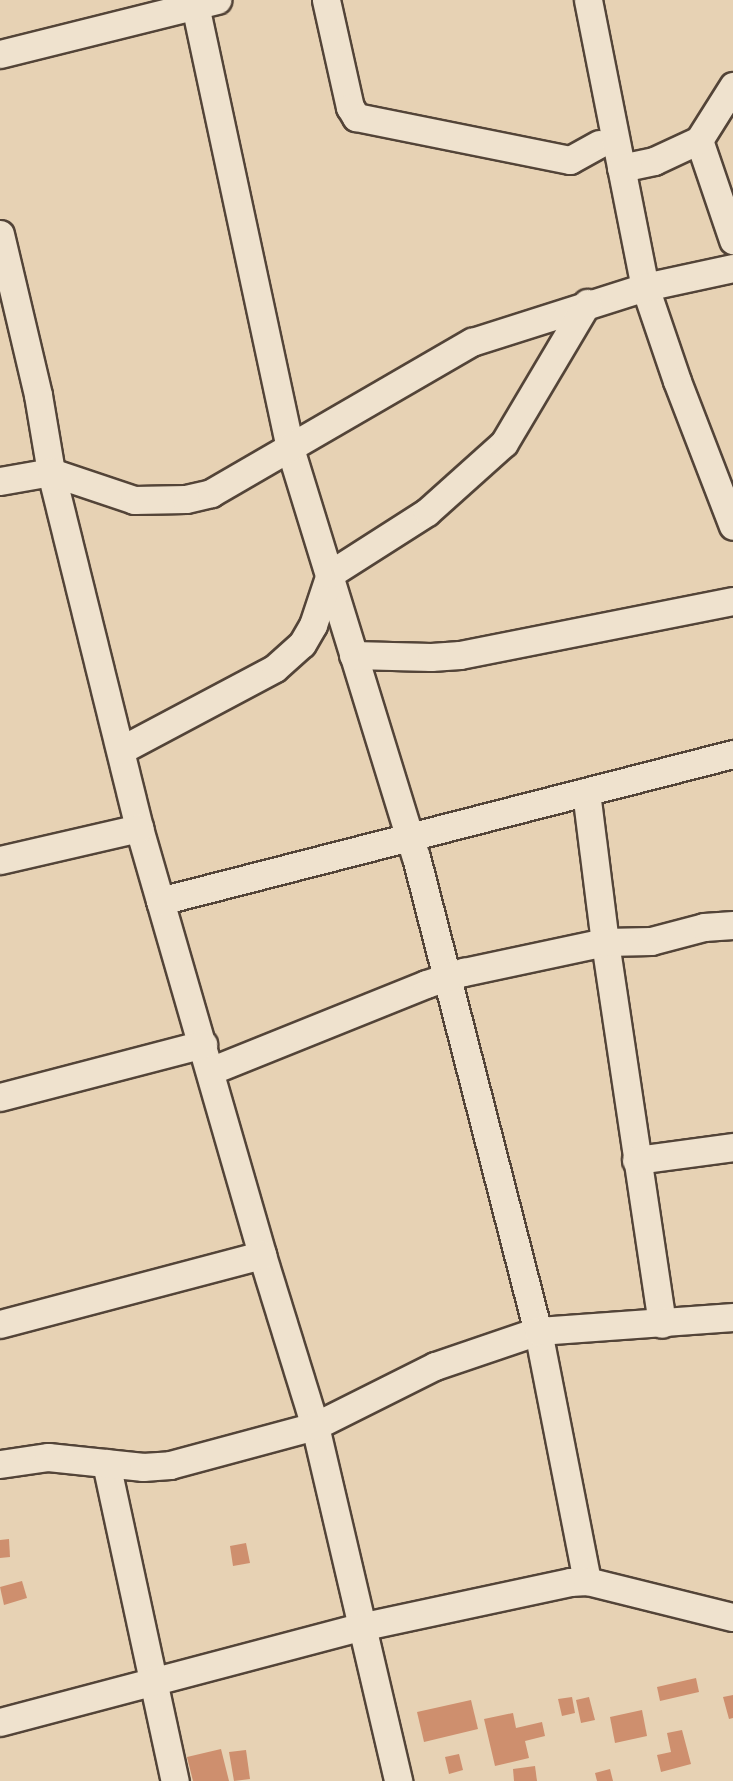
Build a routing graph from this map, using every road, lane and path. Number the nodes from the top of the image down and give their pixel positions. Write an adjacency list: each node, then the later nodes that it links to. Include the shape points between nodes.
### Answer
1 (326, 0): 7 (street, via 350,107 356,117 570,160)
2 (588, 0): 8 (street)
3 (206, 3): 4 (street); 14 (street)
4 (0, 54)
5 (733, 86): 6 (street)
6 (699, 140): 8 (street, via 654,161); 10 (street)
7 (599, 144)
8 (621, 168): 12 (street)
9 (0, 234): 15 (street, via 38,395)
10 (733, 240)
11 (733, 268): 12 (street)
12 (645, 287): 13 (street); 17 (street, via 676,381)
13 (587, 303): 14 (street, via 472,342); 18 (street, via 504,443 427,512)
14 (289, 446): 15 (street, via 211,493 186,499 134,500); 18 (street)
15 (51, 472): 16 (street); 21 (street)
16 (0, 481)
17 (733, 526)
18 (330, 574): 20 (street); 21 (street, via 302,644 275,668)
19 (733, 601): 20 (street, via 460,655)
20 (353, 655): 25 (street)
21 (121, 750): 24 (street)
22 (733, 754): 23 (street)
23 (586, 792): 25 (street); 29 (street)
24 (139, 828): 26 (street); 27 (street)
25 (411, 838): 27 (street); 30 (street)
26 (0, 860)
27 (160, 901): 31 (street)
28 (733, 925): 29 (street, via 704,927 651,941)
29 (604, 942): 30 (street); 35 (street)
30 (446, 977): 32 (street); 40 (street)
31 (203, 1044): 32 (street); 33 (street)
32 (210, 1071): 36 (street)
33 (0, 1097)
34 (733, 1148): 35 (street)
35 (636, 1160): 39 (street)
36 (262, 1255): 38 (street); 41 (street)
37 (733, 1317): 39 (street)
38 (0, 1324)
39 (662, 1324): 40 (street)
40 (538, 1331): 41 (street, via 435,1366); 44 (street)
41 (315, 1426): 42 (street, via 170,1465); 46 (street)
42 (106, 1463): 43 (street, via 48,1457); 47 (street)
43 (0, 1464)
44 (588, 1581): 45 (street); 46 (street)
45 (733, 1617)
46 (360, 1627): 47 (street); 50 (street)
47 (152, 1681): 48 (street); 49 (street)
48 (0, 1722)
49 (175, 1781)
50 (398, 1781)

